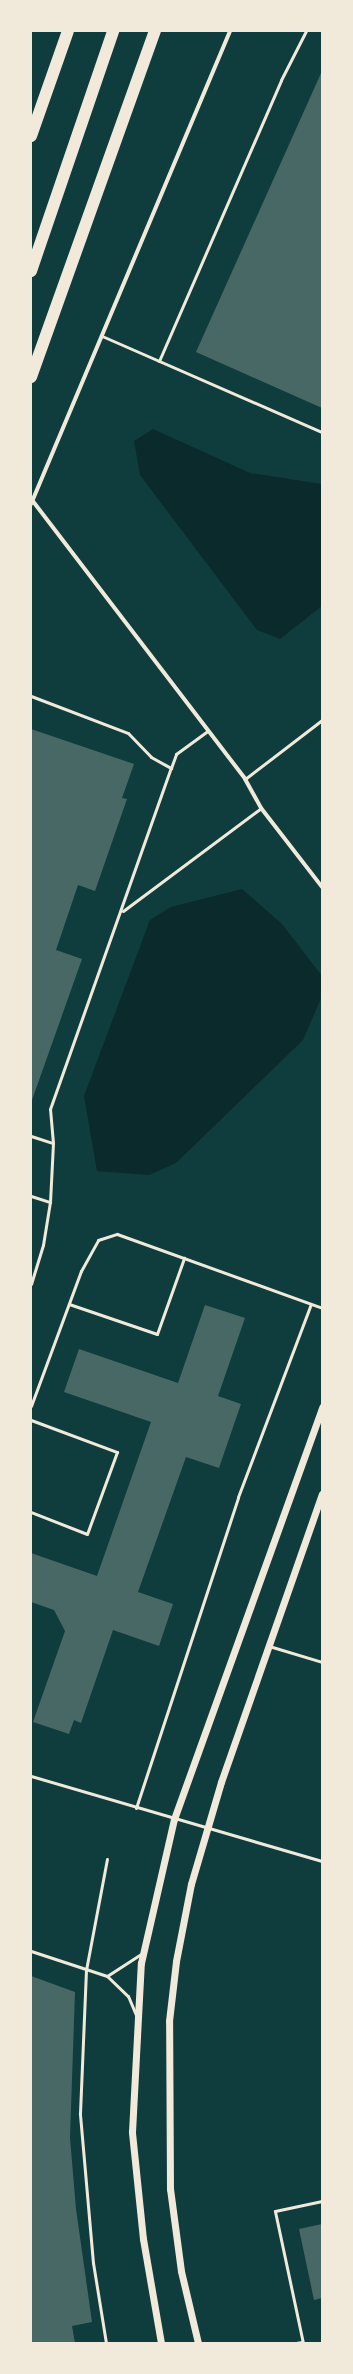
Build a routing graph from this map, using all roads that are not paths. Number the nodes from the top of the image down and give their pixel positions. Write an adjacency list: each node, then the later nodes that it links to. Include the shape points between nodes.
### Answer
1 (68, 31): 6 (highway)
2 (113, 31): 7 (highway)
3 (155, 31): 10 (highway)
4 (230, 31): 8 (street)
5 (306, 31): 9 (lane, via 280,80)
6 (31, 136)
7 (31, 271)
8 (102, 336): 9 (lane); 12 (street)
9 (158, 361): 11 (lane)
10 (31, 377)
11 (322, 432)
12 (32, 502): 15 (street)
13 (31, 696): 16 (lane, via 128,733 151,757)
14 (322, 720): 17 (lane)
15 (208, 731): 16 (lane, via 176,754); 17 (street)
16 (171, 768): 20 (lane)
17 (245, 778): 18 (street)
18 (261, 808): 19 (street); 20 (lane)
19 (322, 887)
20 (123, 911): 22 (lane, via 50,1109)
21 (31, 1136): 22 (lane)
22 (53, 1143): 24 (lane)
23 (31, 1196): 24 (lane)
24 (50, 1202): 26 (lane, via 43,1245)
25 (184, 1258): 27 (lane, via 117,1234 98,1240); 27 (lane, via 157,1334); 28 (lane)
26 (31, 1284)
27 (69, 1304): 30 (lane)
28 (311, 1304): 29 (lane); 38 (lane, via 238,1497)
29 (322, 1308)
30 (31, 1406)
31 (322, 1407): 39 (street)
32 (31, 1420): 34 (lane, via 117,1452 87,1534)
33 (322, 1494): 35 (street)
34 (31, 1512)
35 (269, 1646): 36 (lane); 40 (street)
36 (322, 1662)
37 (31, 1776): 38 (lane)
38 (136, 1808): 39 (lane)
39 (174, 1819): 40 (lane); 44 (street)
40 (208, 1826): 42 (lane); 52 (street, via 191,1884 169,2021 170,2189 181,2271)
41 (107, 1859): 45 (lane)
42 (322, 1861)
43 (31, 1951): 45 (lane)
44 (143, 1952): 46 (lane, via 130,1965); 47 (street)
45 (86, 1970): 46 (lane); 50 (lane, via 80,2113 93,2263)
46 (107, 1976): 47 (lane, via 128,1996)
47 (137, 2017): 51 (street, via 132,2132 143,2240)
48 (322, 2201): 49 (lane, via 274,2211)
49 (303, 2342): 53 (lane)
50 (106, 2343)
51 (160, 2343)
52 (198, 2343)
53 (296, 2343)

